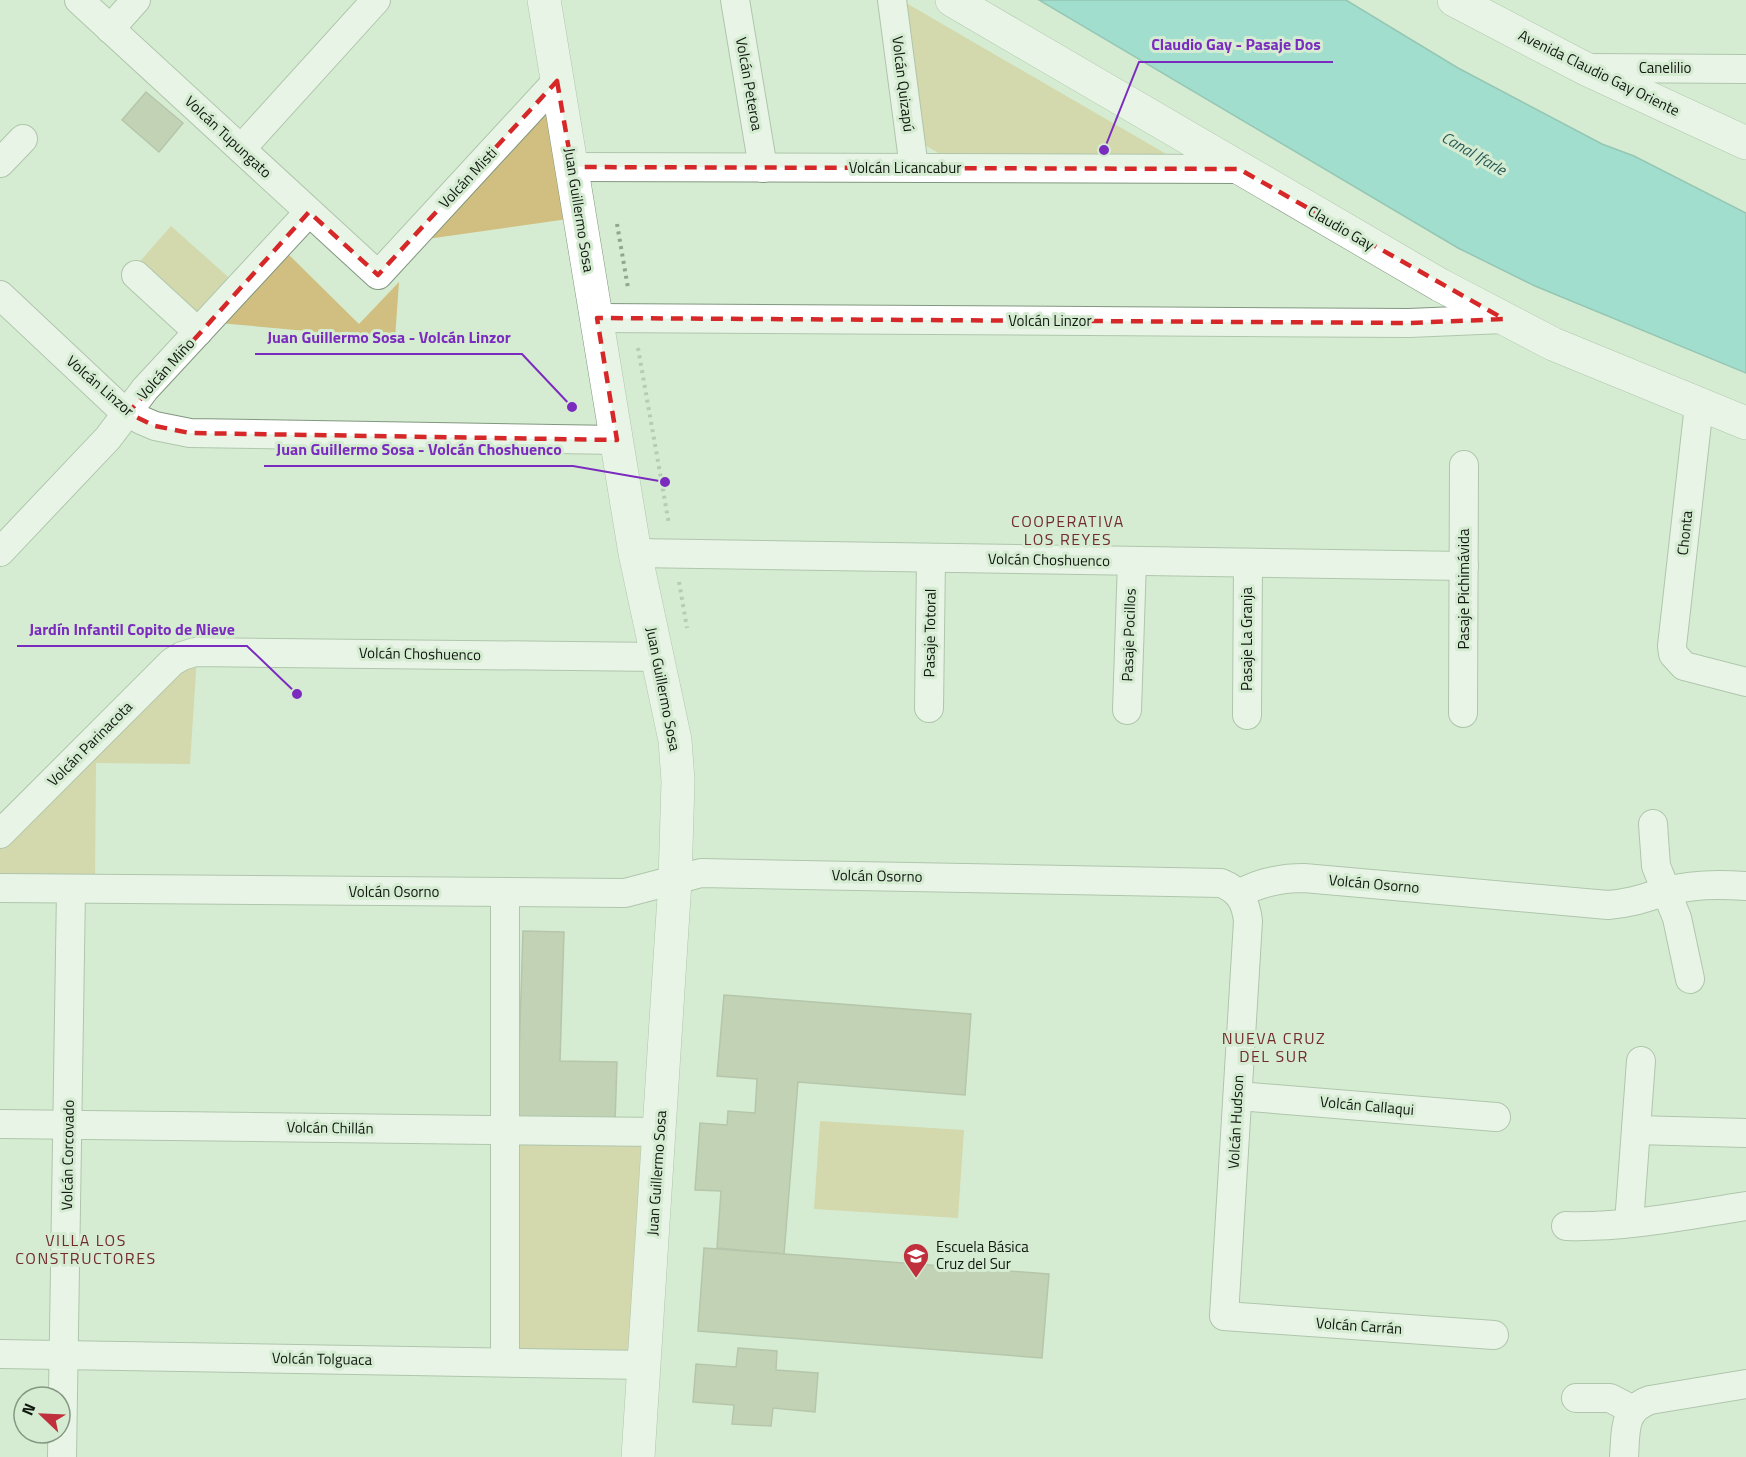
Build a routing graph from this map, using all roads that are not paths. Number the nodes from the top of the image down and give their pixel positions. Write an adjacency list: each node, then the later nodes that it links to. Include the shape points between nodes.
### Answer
1 (79, 0): 9 (street, Volcán Tupungato)
2 (136, 0): 9 (street)
3 (376, 0): 15 (street)
4 (544, 0): 12 (street, Juan Guillermo Sosa)
5 (735, 0): 18 (street, Volcán Peteroa)
6 (892, 0): 19 (street, Volcán Quizapú)
7 (952, 0): 20 (street, Claudio Gay)
8 (1455, 0): 10 (street, Avenida Claudio Gay Oriente)
9 (110, 29): 15 (street, Volcán Tupungato)
10 (1584, 68): 11 (street, Canelilio); 14 (street, Avenida Claudio Gay Oriente)
11 (1746, 69)
12 (558, 81): 17 (street, Juan Guillermo Sosa); 23 (street, Volcán Misti)
13 (23, 139): 16 (street)
14 (1746, 142)
15 (241, 149): 21 (street, Volcán Tupungato)
16 (0, 163)
17 (572, 167): 18 (street, Volcán Licancabur); 25 (street, Juan Guillermo Sosa)
18 (763, 168): 19 (street, Volcán Licancabur)
19 (914, 168): 20 (street, Volcán Licancabur)
20 (1239, 169): 26 (street, Claudio Gay)
21 (309, 212): 23 (street, Volcán Tupungato); 27 (street, Volcán Miño)
22 (136, 275): 27 (street)
23 (378, 275)
24 (0, 295): 29 (street, Volcán Linzor)
25 (597, 318): 26 (street, Volcán Linzor, via 1397,323); 31 (street, Juan Guillermo Sosa)
26 (1504, 319): 28 (street, Claudio Gay, via 1553,344)
27 (198, 332): 29 (street, Volcán Miño)
28 (1699, 405): 30 (street, Claudio Gay); 41 (street, Chonta, via 1673,654 1684,666)
29 (128, 413): 31 (street, Volcán Linzor, via 155,426 190,433); 33 (street, Volcán Miño)
30 (1746, 423)
31 (617, 440): 34 (street, Juan Guillermo Sosa)
32 (1464, 465): 38 (street, Pasaje Pichimávida)
33 (0, 552)
34 (635, 553): 35 (street, Volcán Choshuenco); 40 (street, Juan Guillermo Sosa)
35 (931, 558): 36 (street, Volcán Choshuenco); 42 (street, Pasaje Totoral)
36 (1132, 561): 37 (street, Volcán Choshuenco); 43 (street, Pasaje Pocillos)
37 (1248, 562): 38 (street, Volcán Choshuenco); 45 (street, Pasaje La Granja)
38 (1464, 566): 44 (street, Pasaje Pichimávida)
39 (182, 656): 40 (street, Volcán Choshuenco, via 208,651); 47 (street, Volcán Parinacota)
40 (658, 657): 48 (street, Juan Guillermo Sosa, via 675,740)
41 (1746, 682)
42 (929, 708)
43 (1127, 710)
44 (1463, 713)
45 (1247, 715)
46 (1653, 824): 53 (street, via 1656,866)
47 (0, 834)
48 (675, 881): 52 (street, Volcán Osorno, via 625,893); 54 (street, Volcán Osorno, via 701,873 1198,881 1221,883); 63 (street, Juan Guillermo Sosa)
49 (1746, 886): 53 (street, Volcán Osorno, via 1706,885)
50 (0, 888): 51 (street, Volcán Osorno)
51 (71, 890): 52 (street, Volcán Osorno); 60 (street, Volcán Corcovado)
52 (505, 892): 61 (street)
53 (1666, 892): 54 (street, Volcán Osorno, via 1641,901 1608,905 1285,878 1266,881); 55 (street, via 1677,918)
54 (1239, 894): 57 (street, Volcán Hudson, via 1248,921)
55 (1690, 980)
56 (1641, 1061): 62 (street)
57 (1238, 1096): 58 (street, Volcán Callaqui); 68 (street, Volcán Hudson)
58 (1496, 1117)
59 (0, 1124): 60 (street, Volcán Chillán)
60 (68, 1125): 61 (street, Volcán Chillán); 71 (street, Volcán Corcovado)
61 (505, 1130): 63 (street, Volcán Chillán); 72 (street)
62 (1636, 1130): 64 (street); 66 (street)
63 (660, 1132): 73 (street, Juan Guillermo Sosa)
64 (1746, 1133)
65 (1746, 1206): 66 (street)
66 (1629, 1223): 67 (street)
67 (1566, 1226)
68 (1224, 1316): 69 (street, Volcán Carrán)
69 (1494, 1335)
70 (0, 1354): 71 (street, Volcán Tolguaca)
71 (64, 1355): 72 (street, Volcán Tolguaca); 77 (street, Volcán Corcovado)
72 (505, 1362): 73 (street, Volcán Tolguaca)
73 (644, 1365): 78 (street, Juan Guillermo Sosa)
74 (1746, 1384): 76 (street, via 1650,1400)
75 (1576, 1398): 76 (street, via 1610,1398)
76 (1633, 1410): 79 (street, via 1628,1419)
77 (62, 1457)
78 (638, 1457)
79 (1623, 1457)

